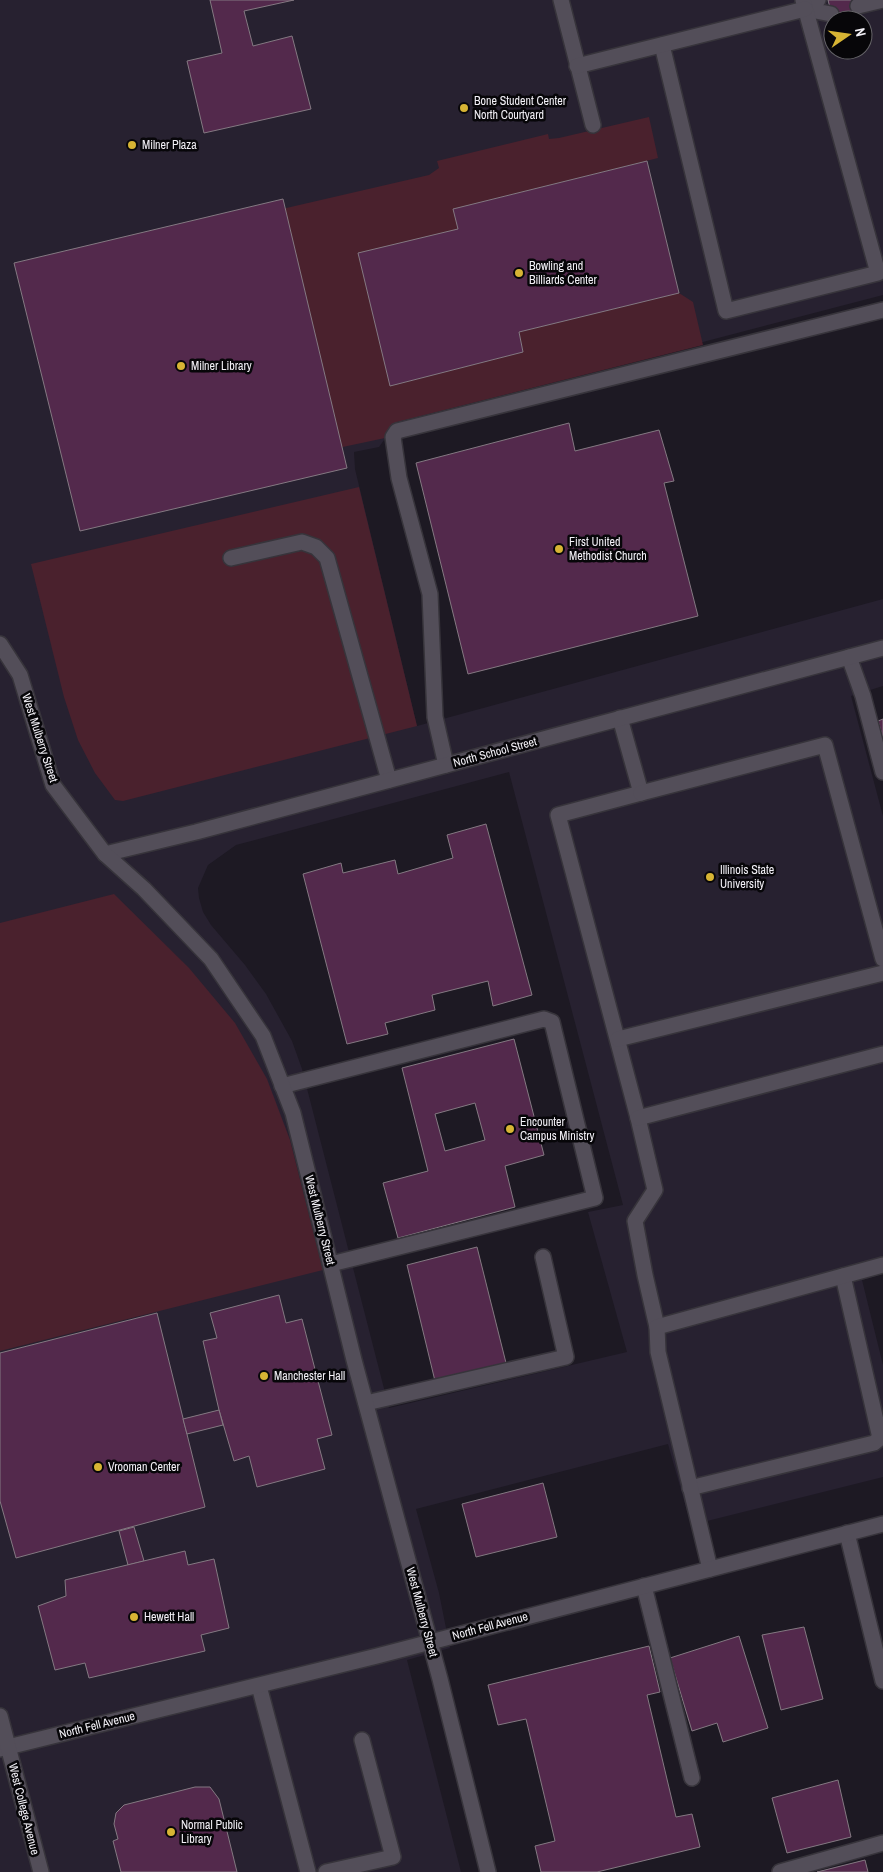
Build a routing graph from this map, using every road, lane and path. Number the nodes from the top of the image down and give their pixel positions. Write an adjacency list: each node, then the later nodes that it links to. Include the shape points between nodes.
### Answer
1 (561, 0): 8 (street)
2 (818, 0): 4 (street)
3 (883, 0): 5 (street)
4 (804, 5): 6 (street); 7 (street); 7 (street, via 878,273 726,311)
5 (858, 6)
6 (823, 11)
7 (662, 45): 8 (street)
8 (577, 66): 9 (street)
9 (593, 125)
10 (883, 310): 16 (street, via 397,431 393,437 399,478 430,594 435,717)
11 (231, 558): 18 (street, via 302,542 316,546 327,558)
12 (0, 644): 20 (street, West Mulberry Street, via 20,675 53,785)
13 (883, 648): 14 (street, North School Street)
14 (849, 657): 15 (street, North School Street); 17 (street)
15 (620, 718): 16 (street, North School Street); 19 (street)
16 (446, 765): 18 (street, North School Street)
17 (883, 772)
18 (388, 780): 20 (street, North School Street)
19 (641, 793): 21 (street, via 824,745); 23 (street, via 558,815)
20 (105, 854): 25 (street, West Mulberry Street, via 144,889 211,959 263,1036)
21 (883, 959)
22 (883, 973): 23 (street)
23 (618, 1039): 26 (street)
24 (883, 1054): 26 (street)
25 (282, 1086): 28 (street, West Mulberry Street, via 293,1113); 28 (street, via 544,1019 552,1022 595,1198)
26 (638, 1118): 31 (street, via 655,1190 635,1221)
27 (543, 1257): 32 (street, via 566,1357)
28 (331, 1264): 32 (street, West Mulberry Street)
29 (883, 1265): 30 (street)
30 (843, 1276): 31 (street); 33 (street, via 880,1438 874,1443)
31 (657, 1327): 33 (street, via 658,1352)
32 (366, 1403): 38 (street, West Mulberry Street)
33 (690, 1488): 36 (street)
34 (883, 1524): 35 (street, North Fell Avenue)
35 (847, 1533): 36 (street, North Fell Avenue); 39 (street)
36 (710, 1569): 37 (street, North Fell Avenue)
37 (644, 1586): 38 (street, North Fell Avenue); 44 (street)
38 (430, 1641): 40 (street, North Fell Avenue); 49 (street, West Mulberry Street)
39 (883, 1681)
40 (259, 1686): 43 (street, North Fell Avenue); 47 (street)
41 (0, 1716): 43 (street, West College Avenue)
42 (362, 1740): 48 (street, via 393,1857)
43 (4, 1748): 46 (street, West College Avenue)
44 (692, 1778)
45 (883, 1843): 50 (street)
46 (41, 1872)
47 (308, 1872)
48 (326, 1872)
49 (488, 1872)
50 (780, 1872)

